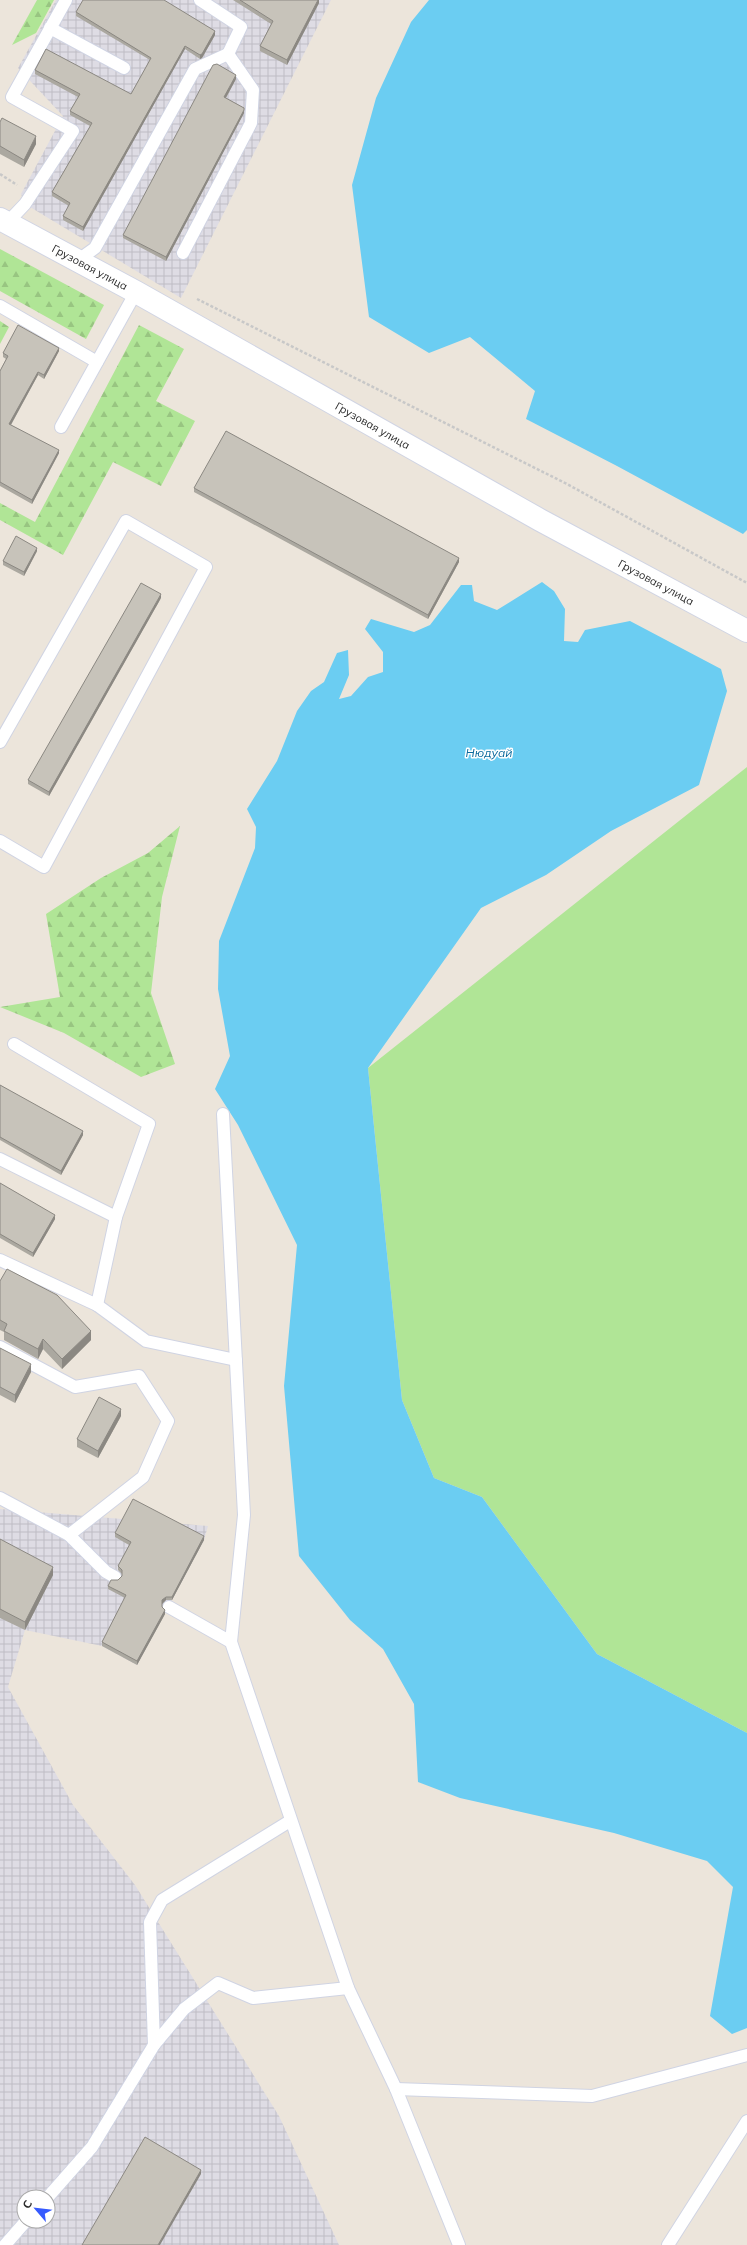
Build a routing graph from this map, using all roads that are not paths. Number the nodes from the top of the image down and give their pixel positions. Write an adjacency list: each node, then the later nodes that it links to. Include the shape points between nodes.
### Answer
1 (66, 0): 3 (lane)
2 (200, 0): 4 (lane, via 242,27)
3 (50, 28): 5 (lane); 6 (lane, via 12,97 72,131 26,204)
4 (228, 54): 7 (lane, via 253,90 251,123); 8 (lane, via 195,69 94,248)
5 (124, 68)
6 (3, 221): 8 (main road, Грузовая улица)
7 (183, 253)
8 (77, 260): 9 (main road, Грузовая улица)
9 (136, 292): 11 (lane); 13 (main road, Грузовая улица, via 540,520)
10 (0, 306): 11 (lane)
11 (97, 362): 12 (lane)
12 (60, 427)
13 (747, 630)
14 (0, 742): 15 (lane, via 126,521 206,567 44,867)
15 (0, 841)
16 (14, 1044): 19 (lane, via 149,1124)
17 (223, 1114): 23 (lane)
18 (0, 1159): 19 (lane)
19 (116, 1217): 21 (lane)
20 (0, 1260): 21 (lane)
21 (97, 1306): 23 (lane, via 146,1341)
22 (0, 1347): 25 (lane, via 75,1387 139,1376 168,1421 144,1477)
23 (236, 1360): 28 (lane, via 244,1515)
24 (0, 1498): 25 (lane)
25 (69, 1535): 26 (lane, via 106,1572)
26 (115, 1577)
27 (169, 1607): 28 (lane)
28 (231, 1642): 29 (lane)
29 (290, 1821): 30 (lane); 31 (lane, via 162,1900 150,1922)
30 (348, 1988): 31 (lane, via 253,1998 218,1983 184,2009); 33 (lane)
31 (154, 2045): 35 (lane, via 92,2147)
32 (747, 2055): 33 (lane, via 592,2096)
33 (396, 2089): 38 (lane)
34 (747, 2121): 39 (lane)
35 (55, 2189)
36 (19, 2229): 37 (lane)
37 (5, 2245)
38 (459, 2245)
39 (668, 2245)

